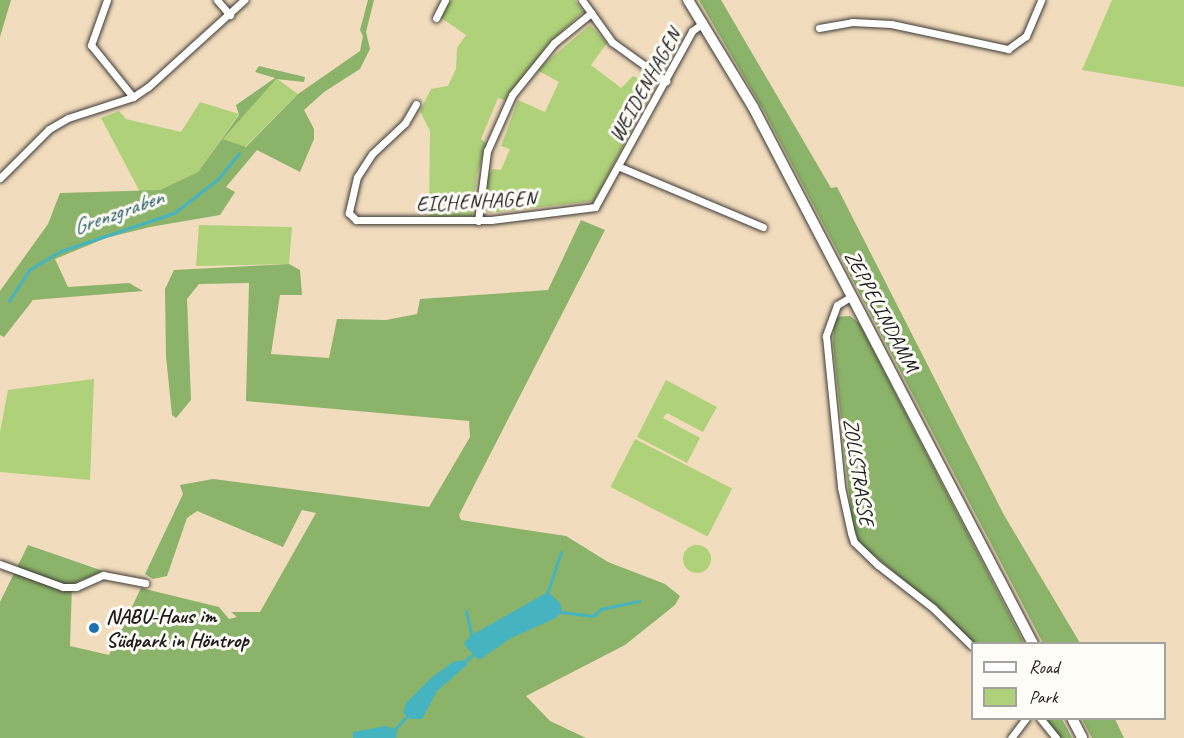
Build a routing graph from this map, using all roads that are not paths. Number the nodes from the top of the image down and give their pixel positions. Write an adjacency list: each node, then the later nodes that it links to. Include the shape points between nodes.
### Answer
1 (107, 0): 14 (street, via 91,45)
2 (217, 0): 9 (street)
3 (244, 0): 9 (street)
4 (445, 0): 10 (street)
5 (582, 0): 8 (street)
6 (688, 0): 11 (main road, ZEPPELINDAMM)
7 (1041, 0): 12 (street, via 1026,36 1008,49 884,23 852,22)
8 (591, 13): 13 (street, via 622,51); 19 (street, via 554,43 512,95 488,151)
9 (231, 15): 14 (street)
10 (436, 18)
11 (703, 23): 13 (street, WEIDENHAGEN, via 692,31); 21 (main road, ZEPPELINDAMM, via 758,117)
12 (819, 28)
13 (666, 81): 16 (street, WEIDENHAGEN)
14 (133, 98): 17 (street, via 69,118 49,129)
15 (416, 104): 19 (street, EICHENHAGEN, via 405,123 372,154 357,177 349,213 356,220)
16 (620, 166): 18 (street, WEIDENHAGEN); 20 (street, WEIDENHAGEN)
17 (0, 178)
18 (597, 206): 19 (street, EICHENHAGEN)
19 (478, 221)
20 (763, 228)
21 (852, 296): 24 (main road, ZEPPELINDAMM); 25 (street, ZOLLSTRASSE, via 837,305 826,336 841,487 850,533 878,565 933,608)
22 (0, 564): 23 (street, via 63,587 76,587 103,575)
23 (145, 583)
24 (1032, 642)
25 (971, 645)
26 (1024, 720): 29 (street)
27 (1042, 720): 30 (street)
28 (1073, 720): 31 (main road)
29 (1011, 738)
30 (1056, 738)
31 (1082, 738)

